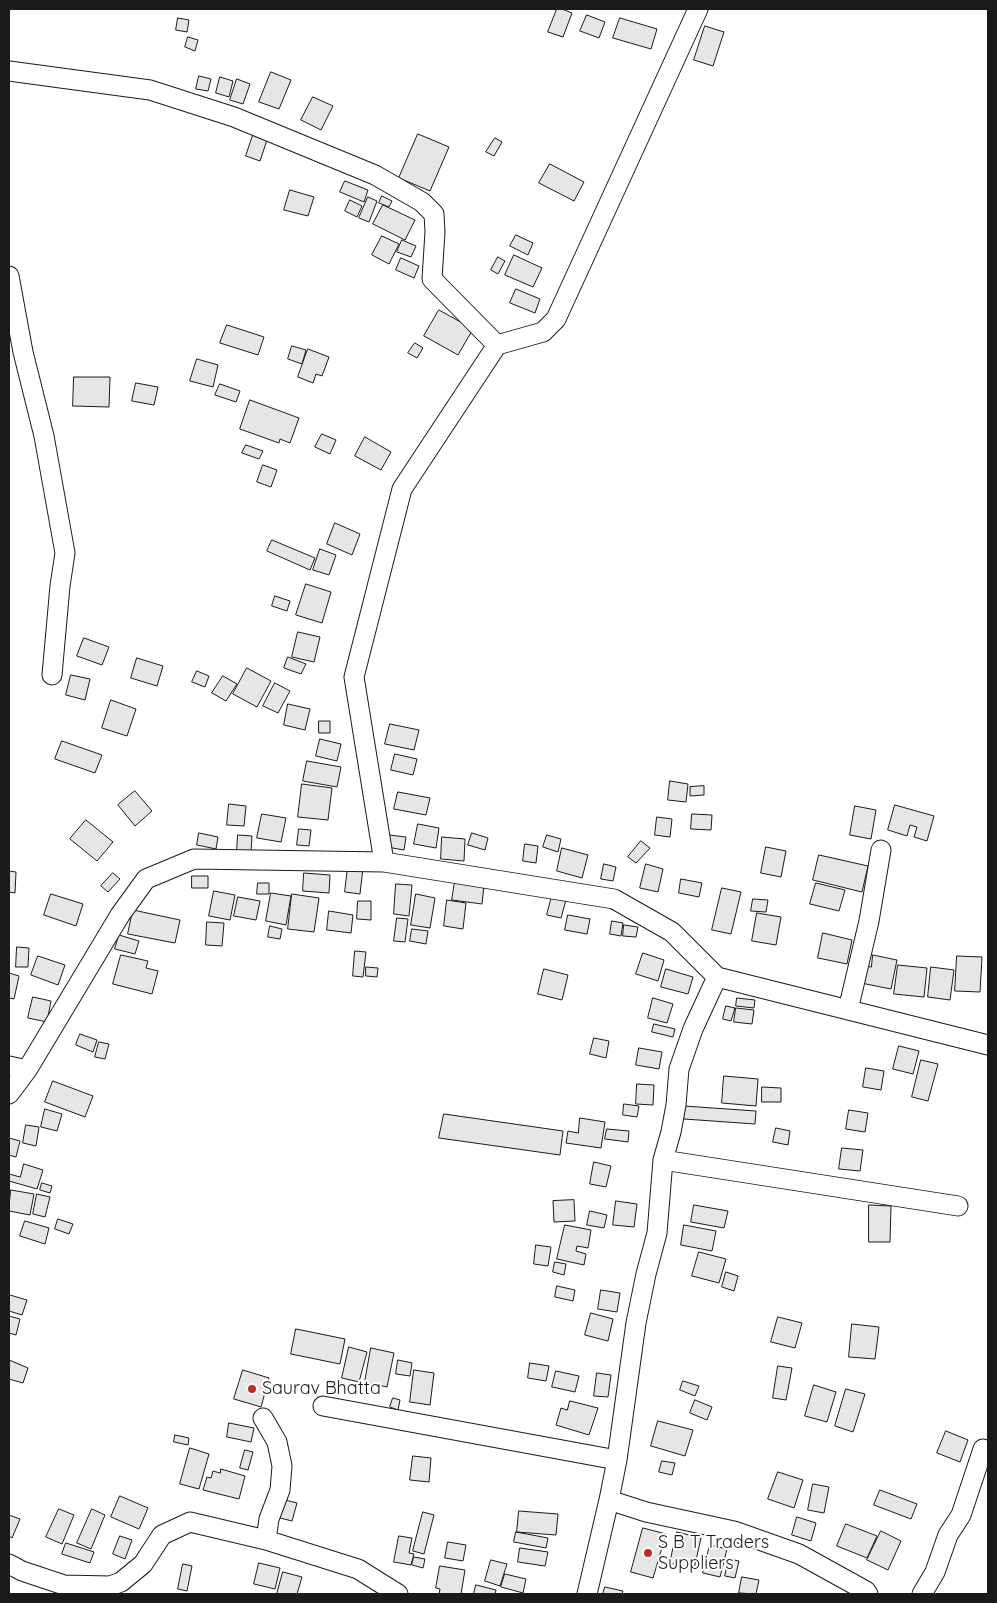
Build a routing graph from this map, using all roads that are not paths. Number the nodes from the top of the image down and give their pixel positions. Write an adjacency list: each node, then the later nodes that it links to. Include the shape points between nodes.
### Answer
1 (698, 9): 4 (street, via 556,319 543,332)
2 (9, 71): 4 (street, via 150,90 234,117 375,175 422,202 434,214 432,279)
3 (9, 276): 5 (street, via 23,352 44,436 65,553)
4 (497, 345): 7 (street, via 402,489 354,676)
5 (52, 675)
6 (881, 850): 9 (street)
7 (384, 862): 8 (street, via 614,899 672,932); 12 (street, via 194,859 146,878 120,915)
8 (717, 977): 9 (street); 14 (street, via 679,1069 676,1105)
9 (848, 1010): 10 (street)
10 (988, 1045)
11 (9, 1066): 12 (street)
12 (27, 1070): 13 (street)
13 (9, 1094)
14 (663, 1160): 15 (street); 19 (street, via 658,1233 636,1323)
15 (958, 1206)
16 (323, 1406): 19 (street)
17 (263, 1418): 21 (street, via 277,1442 282,1466 280,1490 269,1519)
18 (983, 1449): 27 (street, via 961,1515 948,1535)
19 (617, 1460): 20 (street)
20 (609, 1500): 25 (street); 26 (street, via 646,1512 734,1531 800,1554)
21 (266, 1540): 23 (street, via 190,1522 162,1535 143,1564); 24 (street, via 358,1569)
22 (9, 1564): 23 (street, via 64,1584)
23 (111, 1590)
24 (398, 1594)
25 (587, 1594)
26 (868, 1594)
27 (922, 1594)

